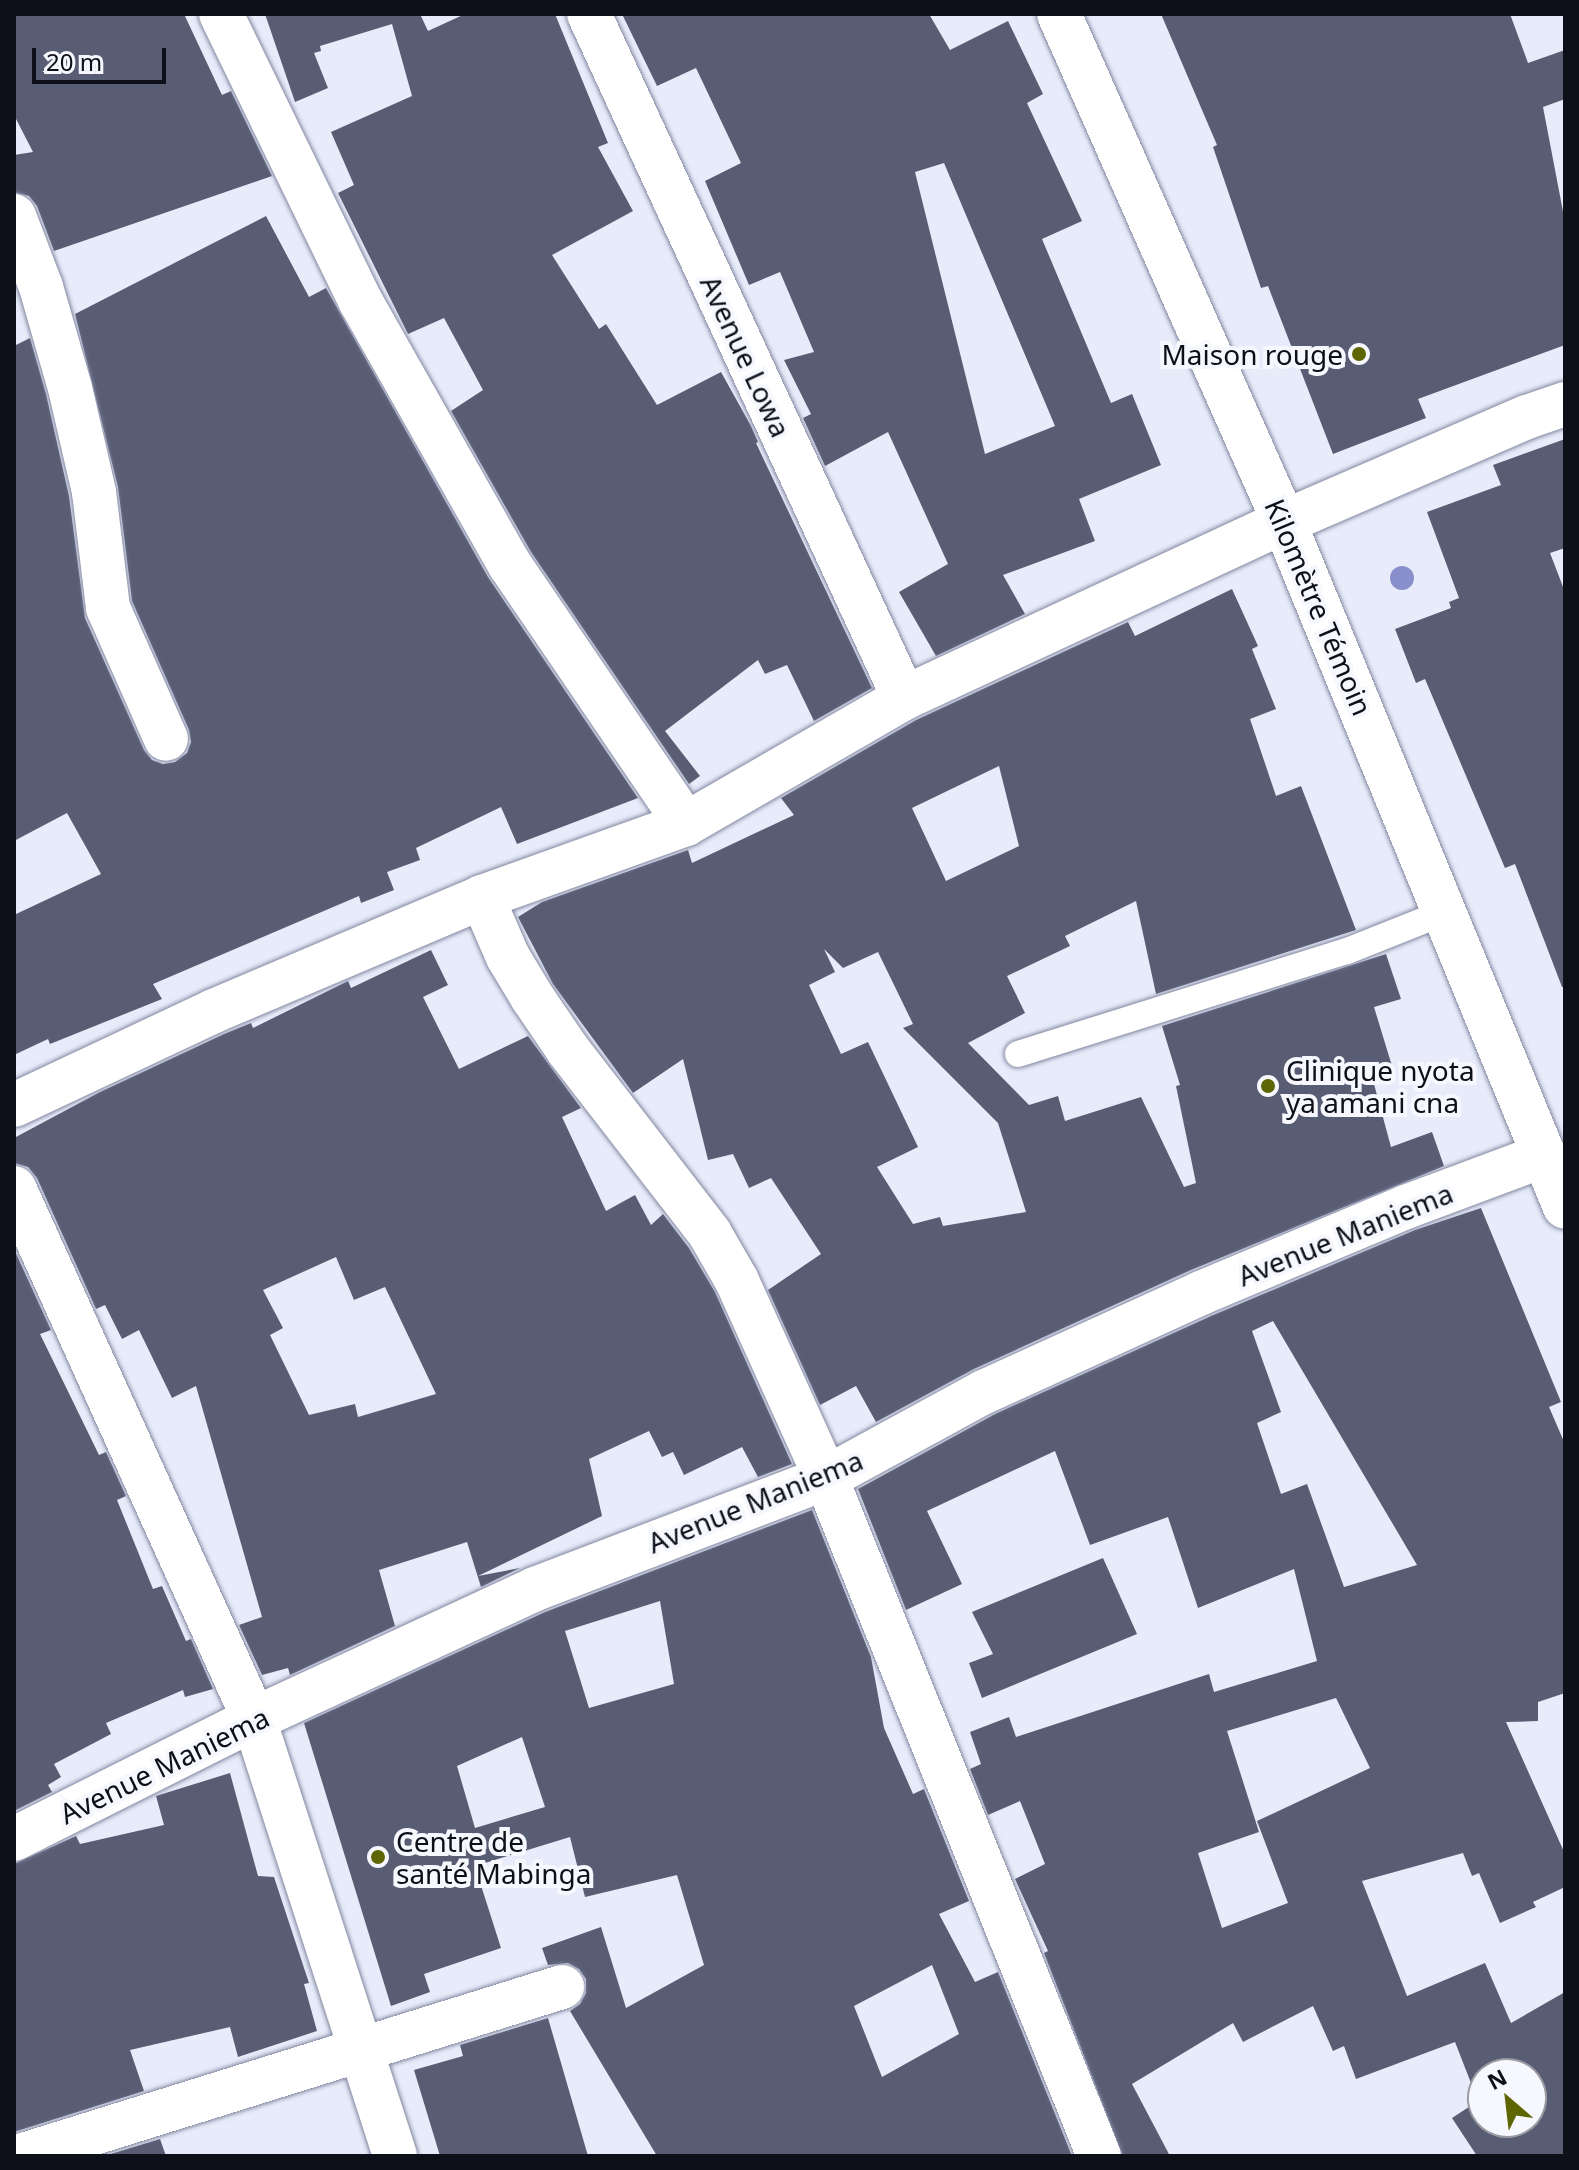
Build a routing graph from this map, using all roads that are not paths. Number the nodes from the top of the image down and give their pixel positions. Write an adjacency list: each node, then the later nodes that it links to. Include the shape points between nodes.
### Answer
1 (221, 14): 9 (street, via 361,302 494,539)
2 (589, 14): 7 (street, Avenue Lowa)
3 (1059, 14): 6 (street, Kilomètre Témoin)
4 (14, 216): 8 (street, via 70,388 94,492 108,608)
5 (1565, 404): 6 (street)
6 (1284, 522): 7 (street); 11 (street, Kilomètre Témoin)
7 (904, 698): 9 (street)
8 (166, 739)
9 (686, 824): 10 (street)
10 (482, 897): 13 (street, via 214,1011); 17 (street, via 508,957 550,1024 710,1234 737,1281)
11 (1445, 912): 12 (lane, via 1347,951); 14 (street, Kilomètre Témoin)
12 (1018, 1054)
13 (14, 1105)
14 (1545, 1155): 16 (street, Kilomètre Témoin); 17 (street, Avenue Maniema, via 1201,1293 984,1392)
15 (14, 1188): 18 (street)
16 (1565, 1207)
17 (826, 1478): 18 (street, Avenue Maniema, via 535,1589); 24 (street)
18 (254, 1719): 19 (street, Avenue Maniema); 21 (street)
19 (14, 1839)
20 (562, 1987): 21 (street)
21 (361, 2048): 22 (street); 23 (street)
22 (20, 2156)
23 (395, 2156)
24 (1099, 2156)

